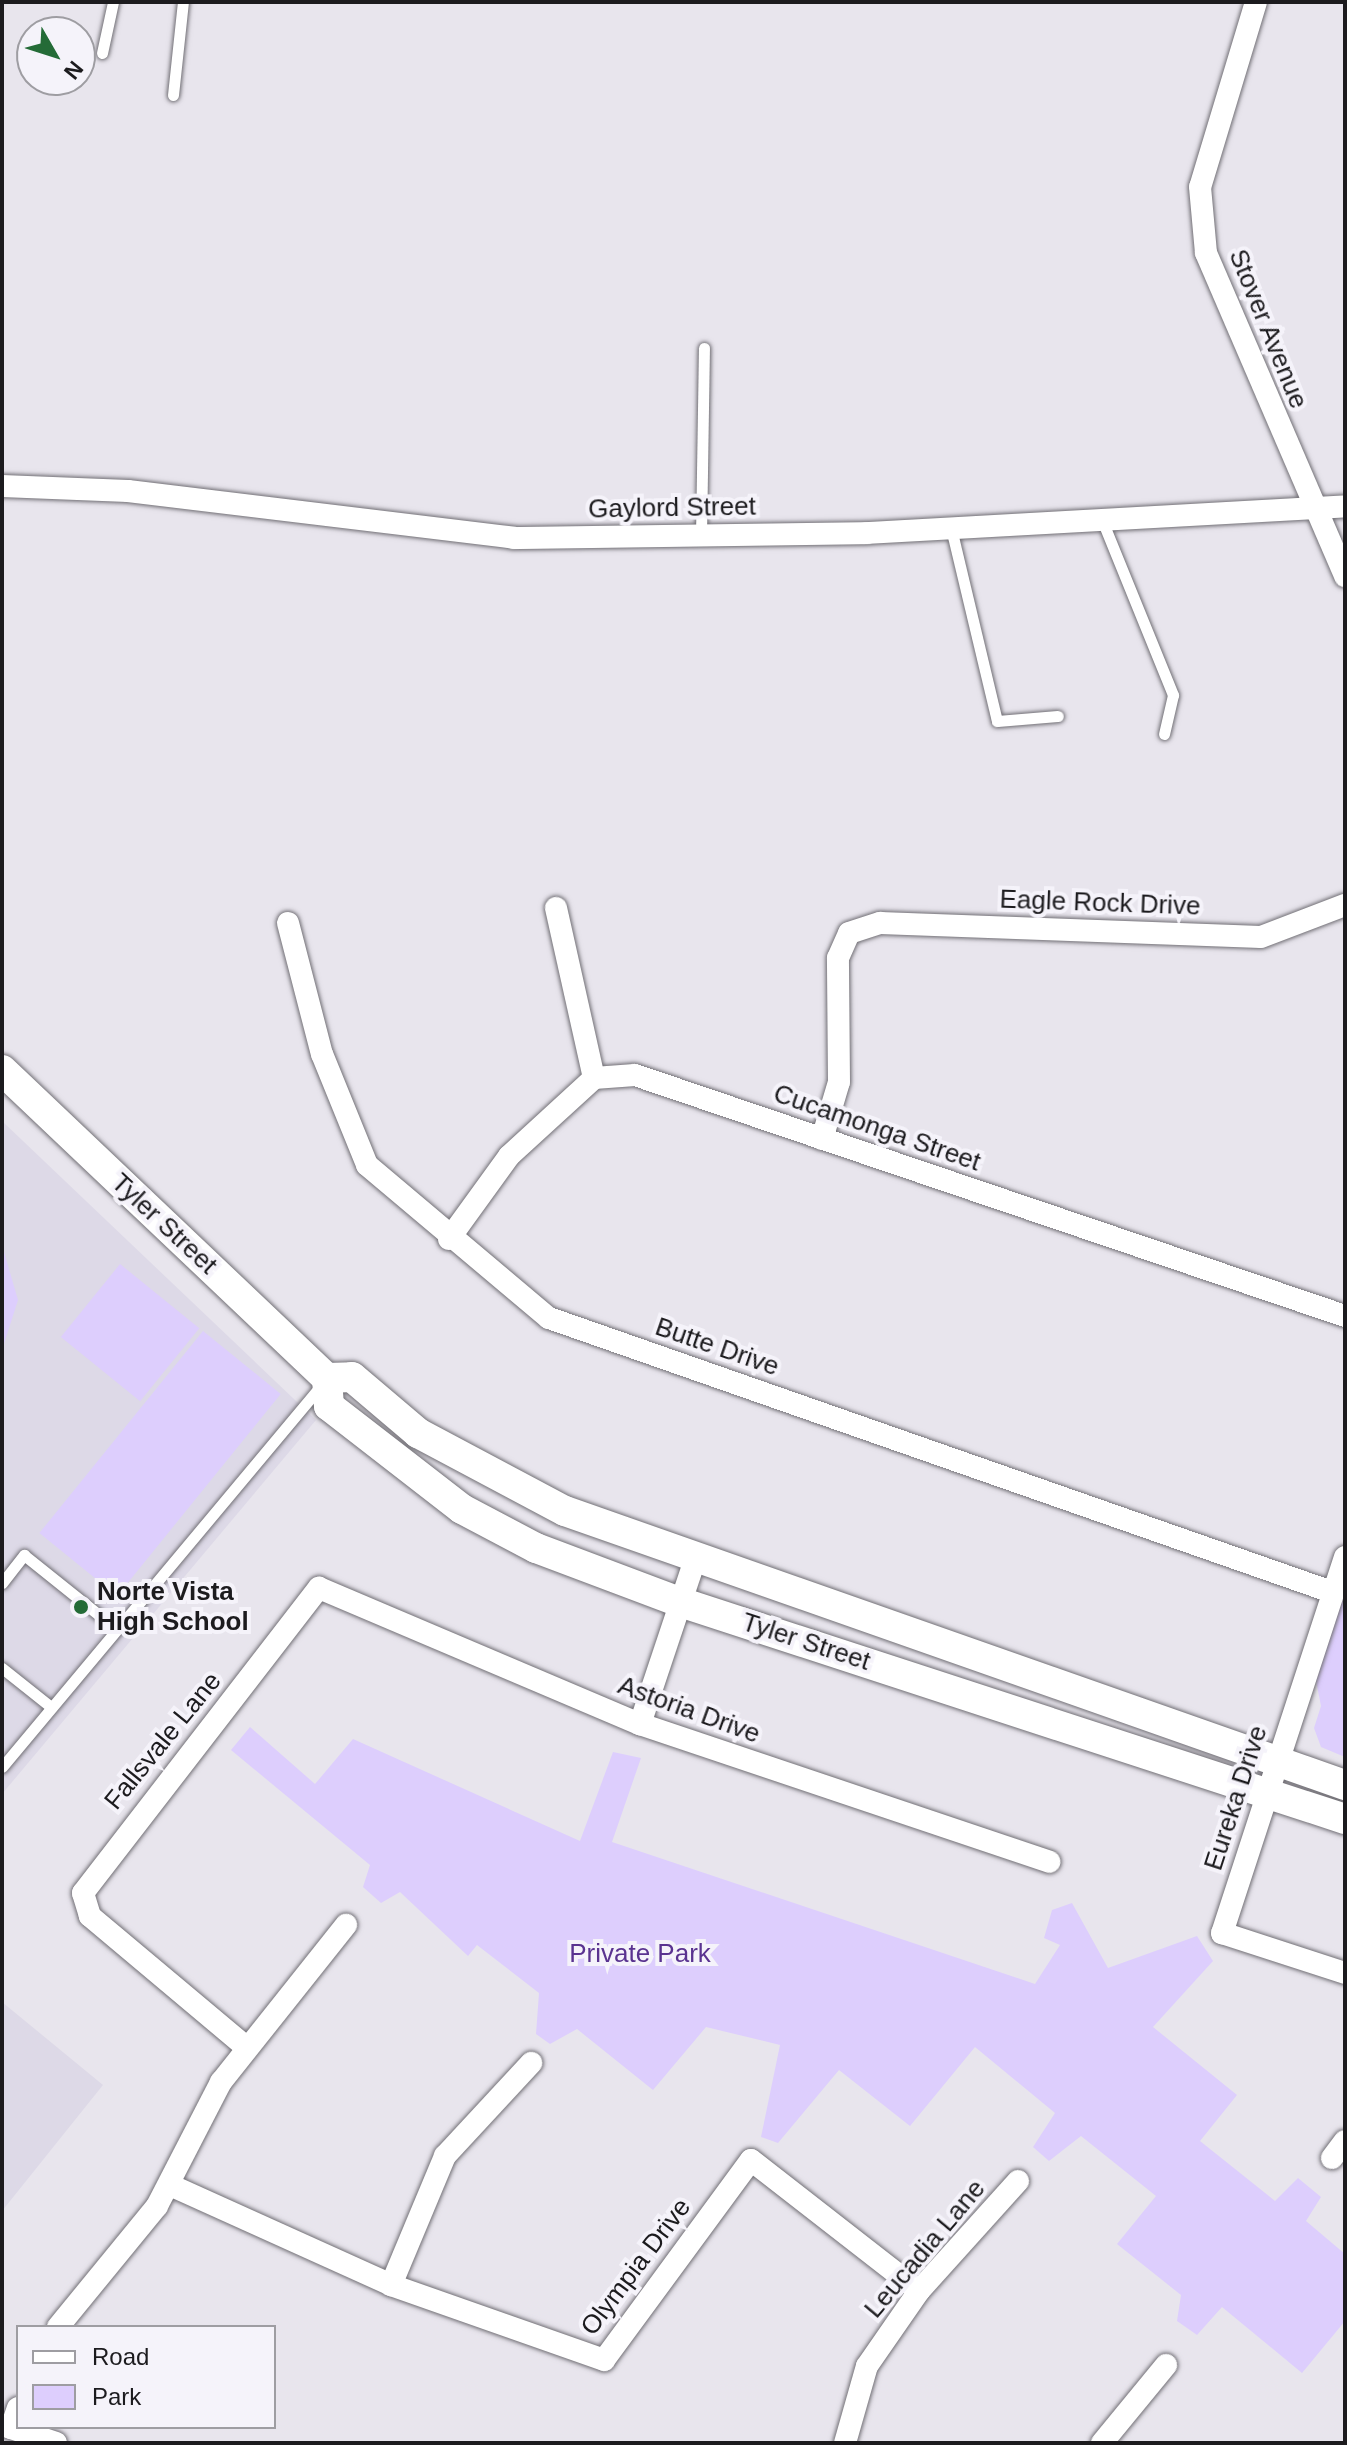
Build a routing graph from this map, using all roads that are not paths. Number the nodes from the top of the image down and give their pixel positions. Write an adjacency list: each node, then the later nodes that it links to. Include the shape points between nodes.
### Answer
1 (113, 2): 4 (lane)
2 (183, 2): 5 (lane)
3 (1256, 2): 9 (street, Stover Avenue, via 1200,187 1206,253)
4 (102, 53)
5 (173, 95)
6 (704, 348): 12 (lane)
7 (2, 486): 12 (street, Gaylord Street, via 128,491 514,538)
8 (1345, 506): 9 (street, Gaylord Street)
9 (1312, 508): 10 (street, Gaylord Street); 13 (street, Stover Avenue)
10 (1102, 519): 11 (street, Gaylord Street); 15 (lane, via 1173,695)
11 (951, 528): 12 (street, Gaylord Street); 14 (lane, via 997,721)
12 (701, 536)
13 (1345, 576)
14 (1058, 716)
15 (1164, 734)
16 (1345, 905): 21 (street, Eagle Rock Drive, via 1261,937 880,923 849,933 838,958 839,1082)
17 (556, 908): 20 (street)
18 (288, 923): 22 (street, Butte Drive, via 322,1054 367,1165)
19 (2, 1070): 24 (main road, Tyler Street)
20 (594, 1078): 21 (street, Cucamonga Street, via 635,1075); 22 (street, via 509,1156)
21 (822, 1139): 23 (street, Cucamonga Street)
22 (449, 1239): 29 (street, Butte Drive, via 549,1318)
23 (1345, 1316)
24 (327, 1378): 26 (main road, Tyler Street, via 352,1377 418,1433 488,1476); 30 (main road, Tyler Street, via 329,1406 462,1509 536,1548); 31 (lane)
25 (1345, 1557): 29 (street, Eureka Drive)
26 (695, 1560): 30 (street); 35 (main road, Tyler Street)
27 (2, 1583): 31 (lane, via 24,1555)
28 (319, 1588): 34 (street, Astoria Drive); 43 (street, Fallsvale Lane, via 83,1893 90,1916)
29 (1332, 1592): 35 (street, Eureka Drive)
30 (680, 1602): 34 (street); 38 (main road, Tyler Street)
31 (115, 1628): 33 (lane)
32 (2, 1668): 33 (lane)
33 (51, 1707): 36 (lane)
34 (640, 1724): 40 (street, Astoria Drive)
35 (1277, 1758): 37 (main road, Tyler Street); 38 (street, Eureka Drive)
36 (3, 1765)
37 (1345, 1785)
38 (1267, 1792): 39 (main road, Tyler Street); 42 (street, Eureka Drive, via 1222,1933)
39 (1345, 1819)
40 (1049, 1862)
41 (346, 1925): 43 (street)
42 (1345, 1973)
43 (246, 2047): 46 (street, via 203,2112)
44 (531, 2063): 47 (street, via 445,2156)
45 (1018, 2181): 48 (street, Leucadia Lane)
46 (170, 2185): 47 (street, Olympia Drive); 49 (street)
47 (391, 2285): 48 (street, Olympia Drive, via 604,2360 751,2160)
48 (919, 2291): 53 (street, Leucadia Lane, via 867,2366)
49 (60, 2325)
50 (1166, 2365): 54 (street)
51 (28, 2429): 52 (street)
52 (56, 2443)
53 (845, 2443)
54 (1102, 2443)

